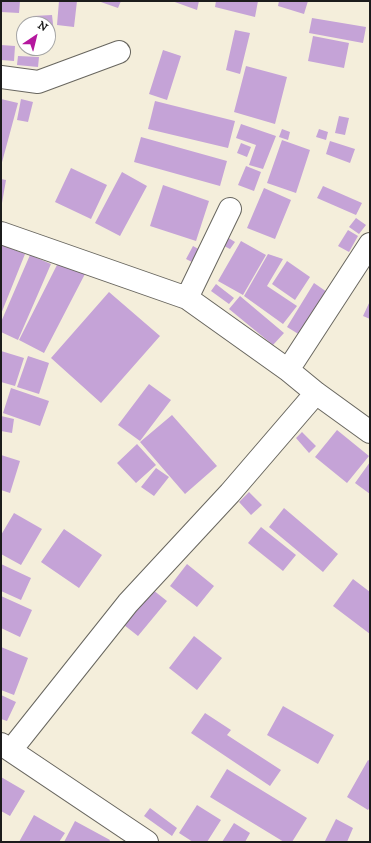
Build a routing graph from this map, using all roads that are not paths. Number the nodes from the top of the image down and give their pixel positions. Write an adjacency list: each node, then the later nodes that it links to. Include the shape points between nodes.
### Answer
1 (119, 52): 2 (street, via 38,82)
2 (1, 77)
3 (230, 209): 6 (street)
4 (1, 233): 6 (street)
5 (370, 244): 7 (street)
6 (187, 298): 7 (street)
7 (288, 370): 8 (street)
8 (316, 394): 9 (street); 10 (street, via 230,493 128,603)
9 (370, 432)
10 (6, 747): 11 (street)
11 (147, 842)

